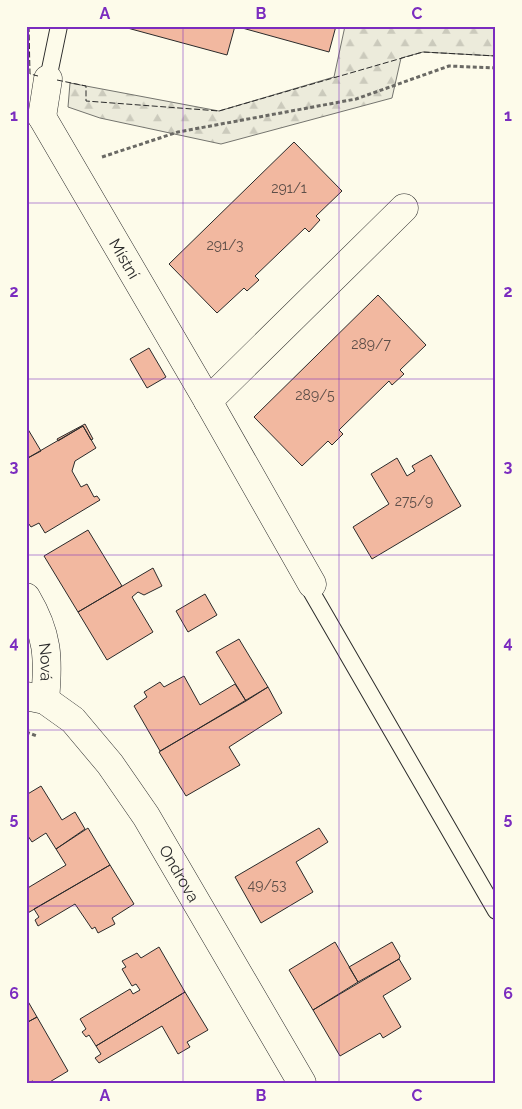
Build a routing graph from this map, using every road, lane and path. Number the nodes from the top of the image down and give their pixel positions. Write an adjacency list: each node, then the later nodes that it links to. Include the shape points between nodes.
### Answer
1 (59, 26): 3 (lane)
2 (496, 68): 5 (path, via 449,66 356,99 178,132)
3 (48, 79): 4 (street)
4 (34, 118): 5 (street, Místní)
5 (70, 168): 7 (street, Místní)
6 (404, 208): 7 (street)
7 (208, 401): 8 (street, Místní)
8 (312, 584): 11 (lane, via 311,592)
9 (26, 597): 10 (street, Nová, via 40,624 47,652 48,667)
10 (36, 698): 12 (street, Ondrova, via 73,720 87,734 146,816)
11 (496, 911)
12 (302, 1083)

